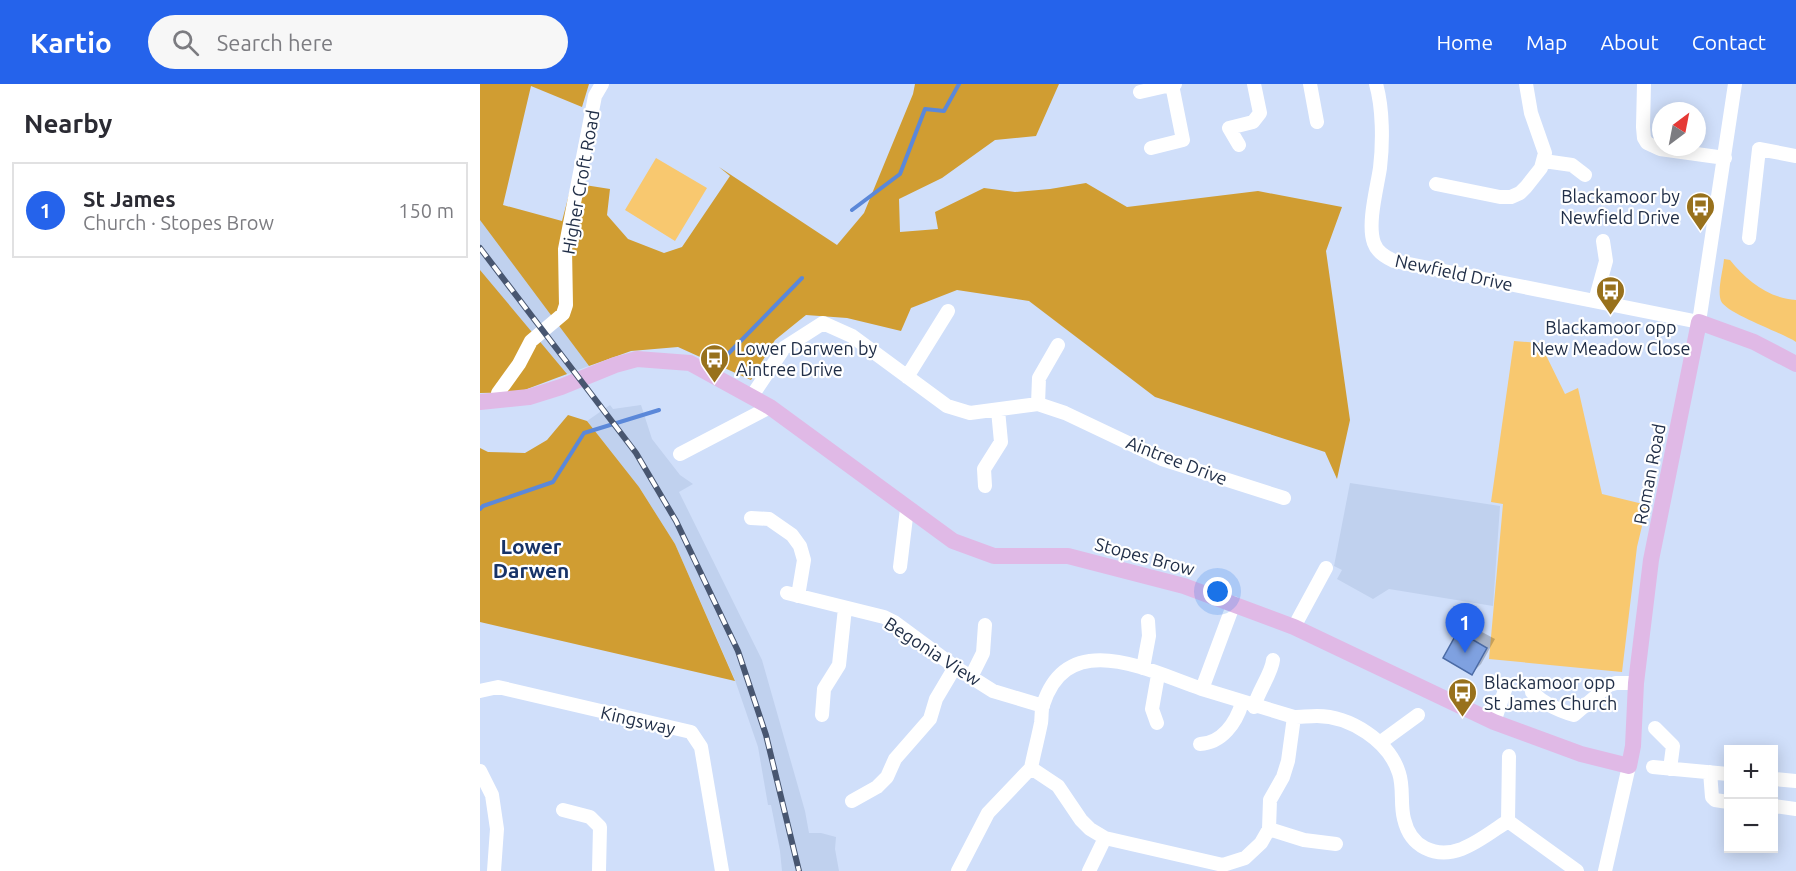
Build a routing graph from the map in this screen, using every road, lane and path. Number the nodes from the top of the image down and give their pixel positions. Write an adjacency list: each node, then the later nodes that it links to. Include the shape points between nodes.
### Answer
1 (602, 84): 27 (street, Higher Croft Road, via 595,96 565,249 563,314 531,341 498,393)
2 (1254, 84): 11 (street, via 1260,113 1253,122 1229,128)
3 (1310, 84): 10 (street)
4 (1376, 84): 20 (street, Newfield Drive, via 1381,104 1381,146 1371,228 1380,253 1394,261)
5 (1526, 84): 15 (street)
6 (1644, 84): 14 (street, via 1643,127 1647,143 1660,149)
7 (1735, 84): 14 (street, Roman Road)
8 (1167, 85): 9 (street); 12 (street, via 1183,140)
9 (1140, 92)
10 (1317, 122)
11 (1239, 145)
12 (1151, 148)
13 (1796, 156): 18 (street, via 1759,149)
14 (1725, 158): 22 (street, Roman Road)
15 (1544, 161): 16 (street, via 1572,165); 17 (street, via 1526,187 1511,197)
16 (1585, 175)
17 (1436, 184)
18 (1749, 237)
19 (1604, 241): 20 (street, via 1606,261)
20 (1595, 301): 22 (street, Newfield Drive)
21 (948, 311): 25 (street)
22 (1699, 322): 24 (main road, via 1754,342); 51 (main road, Roman Road, via 1651,560)
23 (1058, 345): 29 (street, via 1039,378)
24 (1796, 364)
25 (907, 376): 26 (street, Aintree Drive, via 852,336 823,323 784,348); 31 (street, Aintree Drive, via 947,406 970,413)
26 (752, 396): 27 (main road, Stopes Brow, via 690,363 637,359 529,397); 30 (main road, Stopes Brow)
27 (498, 401): 28 (main road, Stopes Brow)
28 (480, 402)
29 (1038, 404): 31 (street, Aintree Drive); 34 (street, Aintree Drive, via 1162,459)
30 (770, 407): 32 (street); 36 (main road, Stopes Brow)
31 (998, 410): 33 (street, via 1001,442 984,469)
32 (680, 454)
33 (985, 486)
34 (1284, 498)
35 (774, 505): 38 (street)
36 (907, 509): 39 (street); 41 (main road, Stopes Brow, via 953,541 994,556 1068,556)
37 (751, 518): 38 (street)
38 (769, 519): 42 (street, Begonia View, via 792,535 800,546 804,560 792,594)
39 (900, 567)
40 (1326, 568): 45 (street)
41 (1234, 603): 45 (main road, Stopes Brow); 54 (street)
42 (845, 608): 47 (street, Begonia View, via 894,622); 58 (street, via 839,665 824,689)
43 (1148, 621): 48 (street)
44 (985, 625): 50 (street, via 983,653)
45 (1294, 627): 61 (main road, Stopes Brow)
46 (1273, 660): 56 (street)
47 (955, 667): 50 (street, Begonia View); 76 (street, via 936,699 930,719 895,759 887,777)
48 (1143, 668): 49 (street); 57 (street, via 1105,659 1079,663 1058,678)
49 (1158, 675): 54 (street); 62 (street, via 1152,709)
50 (970, 677): 57 (street, Begonia View, via 993,691)
51 (1636, 683): 53 (street, via 1609,685 1574,715 1536,697); 67 (main road, Roman Road)
52 (1507, 684): 61 (street)
53 (1533, 685)
54 (1202, 689): 56 (street)
55 (480, 691): 89 (street, Kingsway, via 498,687 691,732 701,747)
56 (1248, 705): 60 (street); 65 (street, via 1218,739)
57 (1043, 706): 69 (street)
58 (822, 715)
59 (1419, 715): 64 (street)
60 (1294, 717): 64 (street, via 1337,719); 82 (street, via 1288,761 1270,800)
61 (1494, 722): 67 (main road, Stopes Brow, via 1581,754)
62 (1157, 723)
63 (1655, 728): 70 (street, via 1673,746)
64 (1381, 742): 81 (street, via 1400,774 1407,830 1423,847 1448,854 1462,850)
65 (1200, 744)
66 (1509, 756): 81 (street)
67 (1629, 766): 92 (street, Roman Road)
68 (1653, 767): 70 (street)
69 (1031, 768): 83 (street, via 1058,786 1081,820); 90 (street, via 988,813)
70 (1670, 769): 72 (street)
71 (480, 771): 87 (street, via 492,795 497,829)
72 (1710, 772): 73 (street); 77 (street, via 1712,797)
73 (1724, 774)
74 (1778, 779): 75 (street)
75 (1796, 781)
76 (852, 801)
77 (1724, 801)
78 (1778, 807): 79 (street)
79 (1796, 809)
80 (563, 810): 88 (street, via 590,817 600,826)
81 (1508, 821): 86 (street)
82 (1269, 829): 84 (street, via 1304,840); 85 (street, via 1253,852)
83 (1105, 838): 85 (street); 91 (street)
84 (1336, 844)
85 (1223, 868)
86 (1570, 869)
87 (494, 871)
88 (598, 871)
89 (722, 871)
90 (958, 871)
91 (1089, 871)
92 (1605, 871)

